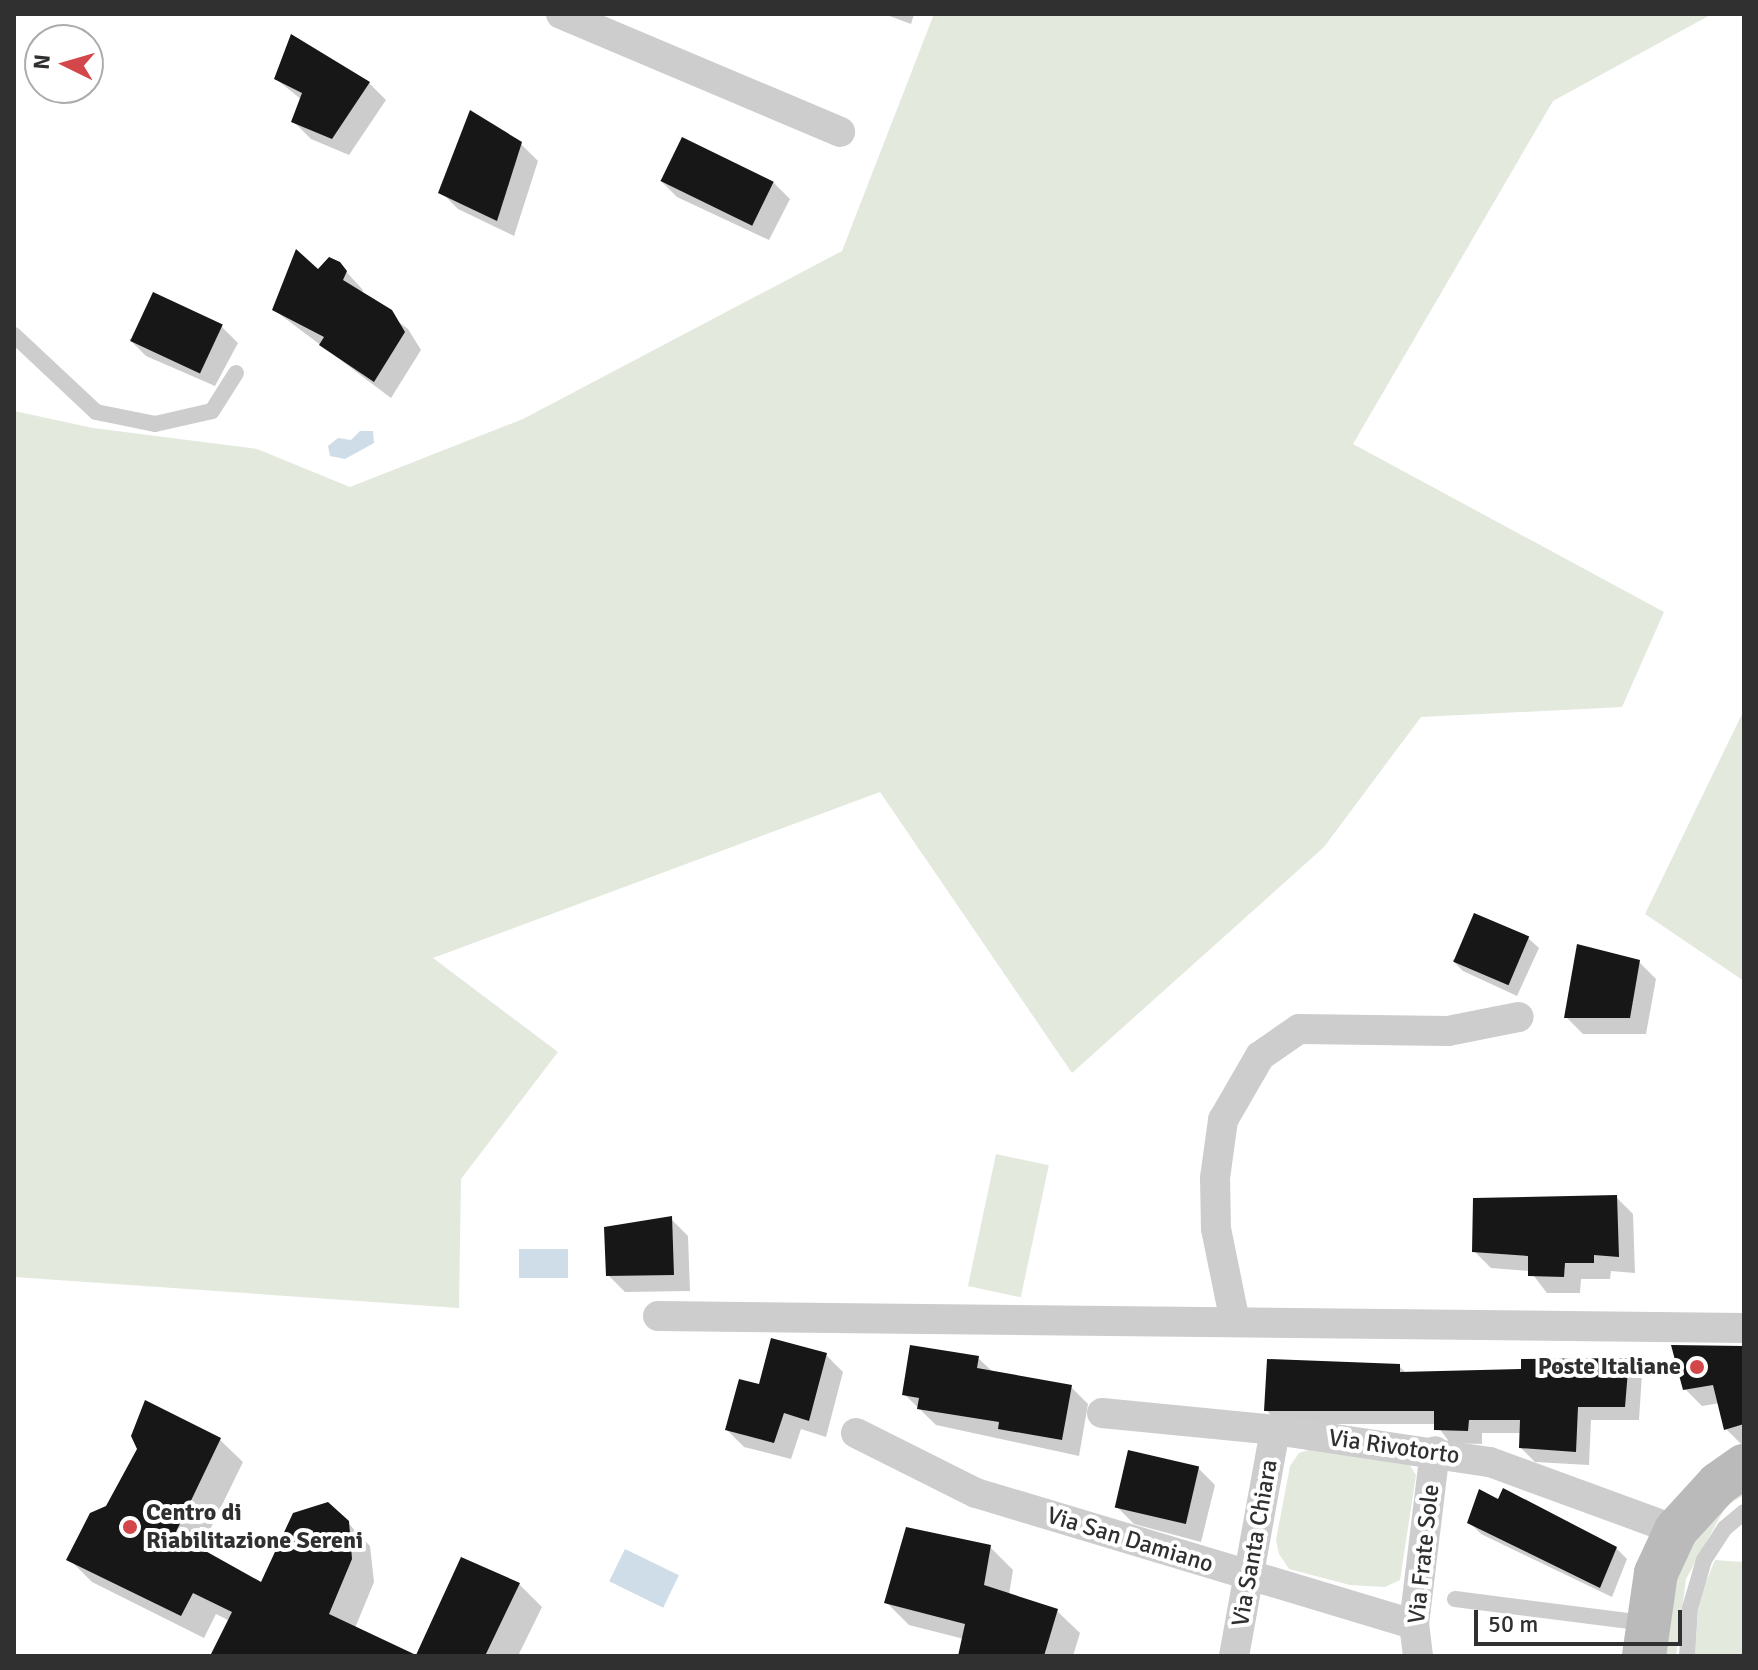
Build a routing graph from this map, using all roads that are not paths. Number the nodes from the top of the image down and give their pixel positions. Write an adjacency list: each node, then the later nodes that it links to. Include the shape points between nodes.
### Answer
1 (561, 14): 2 (street)
2 (840, 132)
3 (14, 335): 4 (lane, via 96,412 155,424 212,411)
4 (236, 373)
5 (1519, 1017): 7 (street, via 1448,1031 1299,1029 1260,1056 1223,1120 1215,1178 1216,1229)
6 (658, 1316): 7 (street)
7 (1235, 1322): 8 (street)
8 (1744, 1328)
9 (1102, 1413): 10 (street, Via Rivotorto)
10 (1275, 1430): 12 (street, Via Rivotorto); 16 (street, Via Santa Chiara)
11 (856, 1433): 16 (street, Via San Damiano, via 976,1493)
12 (1435, 1451): 15 (street, Via Rivotorto, via 1490,1462); 18 (street, Via Frate Sole)
13 (1744, 1466): 15 (main road, via 1718,1484)
14 (1744, 1512): 22 (lane, via 1725,1528 1704,1560 1690,1608)
15 (1676, 1530): 19 (main road, via 1656,1573)
16 (1251, 1576): 18 (street, Via San Damiano); 20 (street, Via Santa Chiara)
17 (1455, 1599): 19 (lane)
18 (1414, 1624): 21 (street, Via Frate Sole)
19 (1645, 1639)
20 (1234, 1656)
21 (1418, 1656)
22 (1687, 1656)

